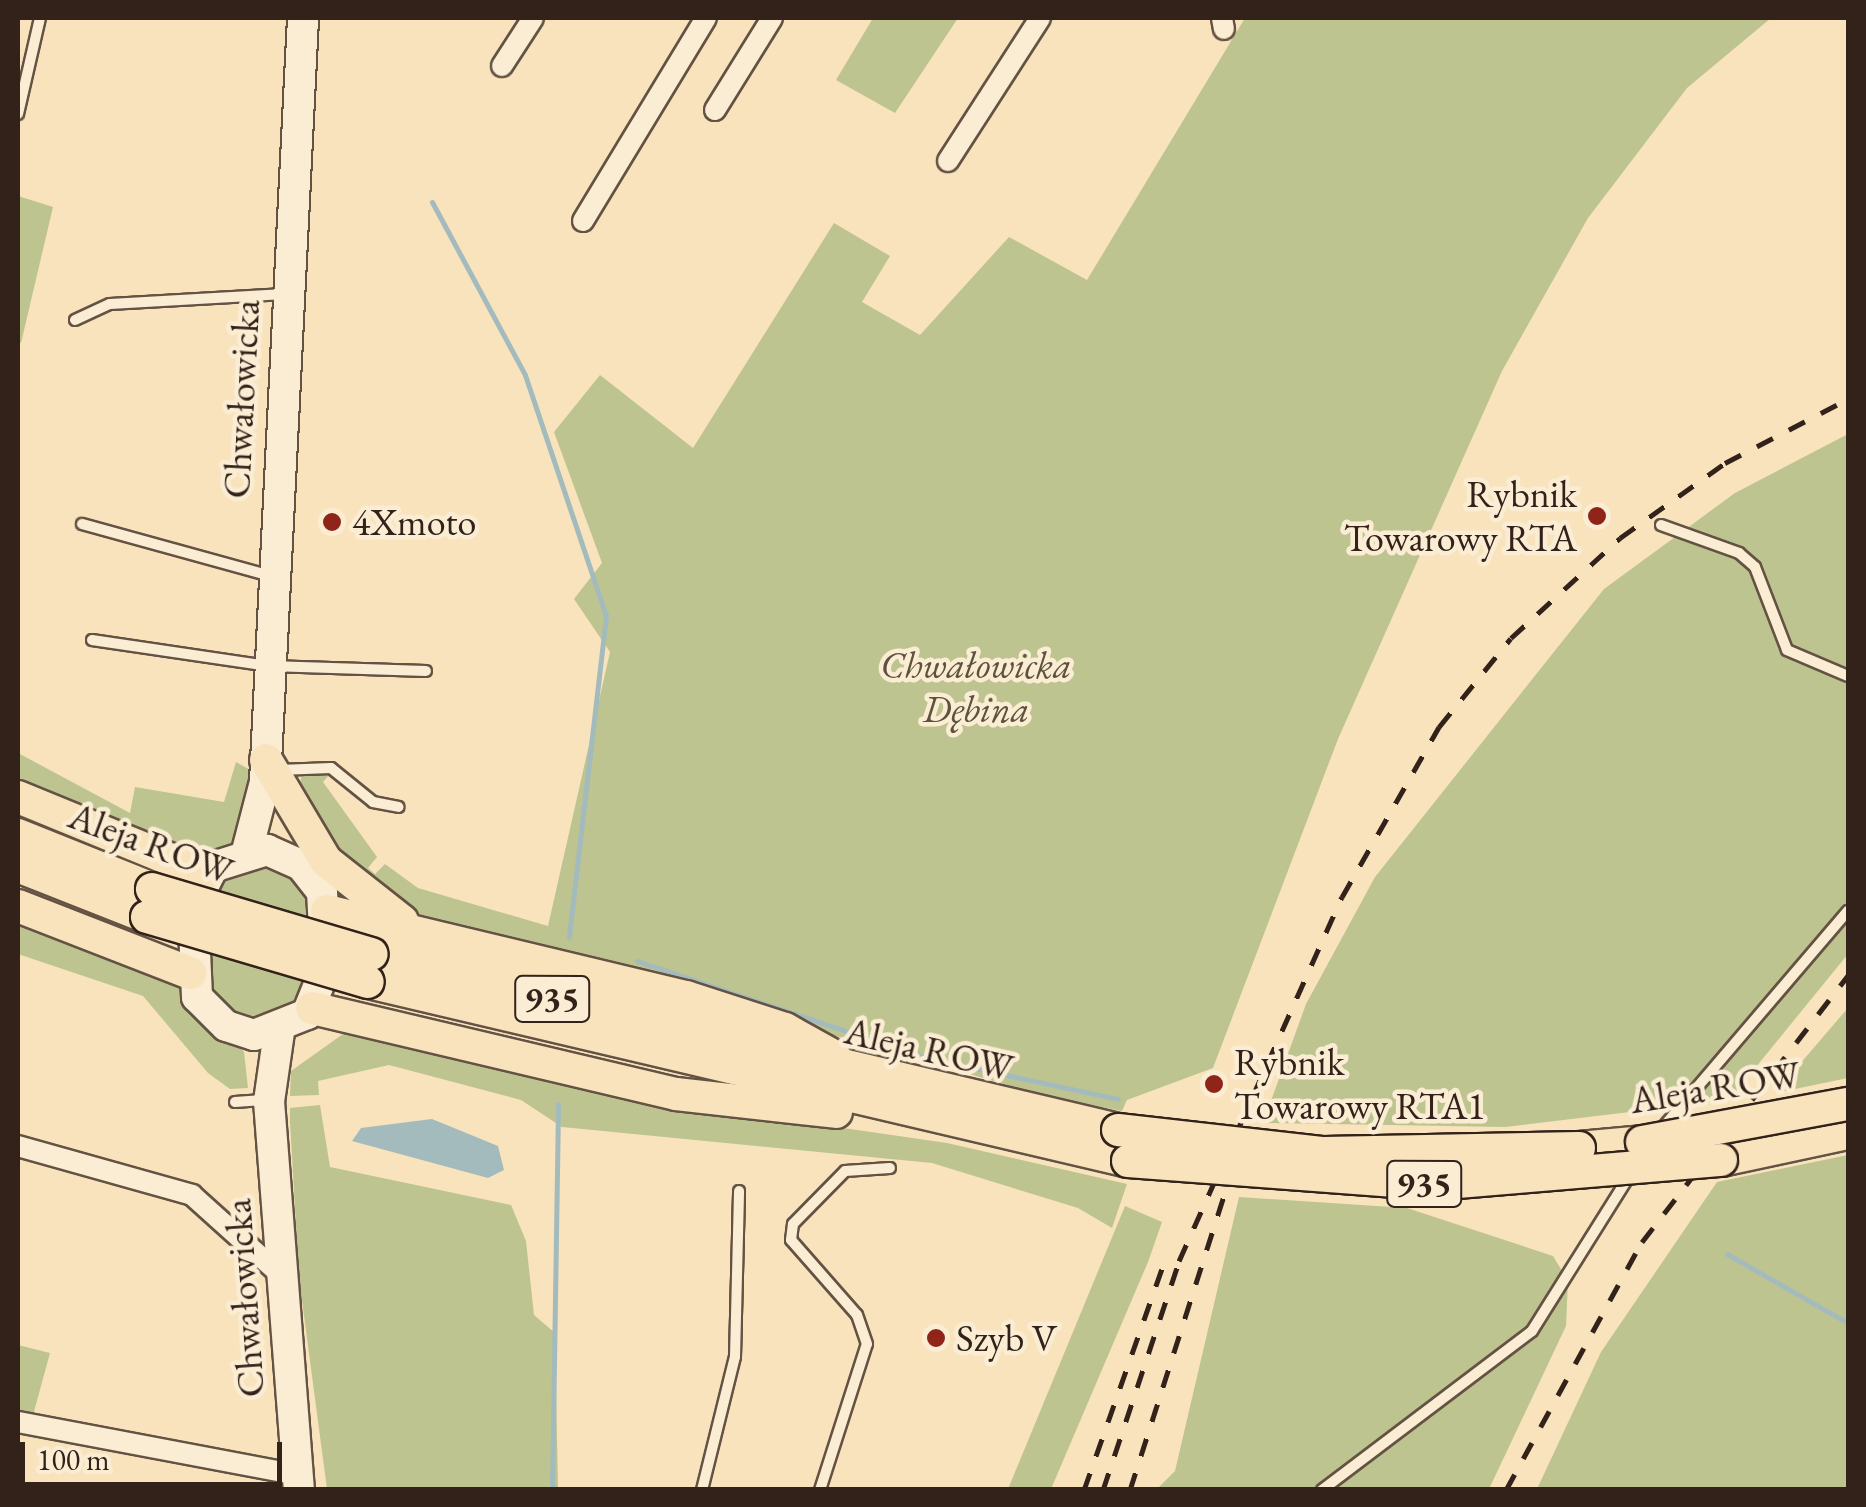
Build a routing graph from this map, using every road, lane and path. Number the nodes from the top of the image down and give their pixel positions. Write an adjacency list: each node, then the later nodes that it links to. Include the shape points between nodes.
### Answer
1 (40, 18): 9 (lane)
2 (298, 18): 12 (main road, Chwałowicka)
3 (533, 18): 7 (street)
4 (706, 18): 11 (street)
5 (772, 18): 8 (street)
6 (1040, 18): 10 (street)
7 (502, 66)
8 (714, 110)
9 (18, 114)
10 (948, 161)
11 (583, 221)
12 (286, 294): 13 (lane, via 110,304); 16 (main road, Chwałowicka)
13 (75, 320)
14 (82, 524): 16 (lane)
15 (1662, 525): 20 (lane, via 1748,560 1787,650)
16 (272, 577): 18 (main road, Chwałowicka)
17 (92, 640): 18 (lane)
18 (269, 666): 19 (lane); 21 (main road, Chwałowicka)
19 (426, 671)
20 (1848, 676)
21 (268, 771): 23 (lane, via 331,768 373,802); 25 (main road, Chwałowicka); 32 (main road, via 326,861)
22 (18, 797): 27 (main road)
23 (400, 806)
24 (18, 834): 28 (main road, Aleja ROW / 935)
25 (262, 852): 27 (main road); 30 (main road, via 308,870)
26 (18, 866): 28 (main road, Aleja ROW / 935)
27 (206, 874): 34 (main road, via 193,907)
28 (150, 903): 33 (main road, Aleja ROW / 935, bridge)
29 (18, 906): 34 (main road)
30 (327, 911): 32 (main road); 35 (main road, via 324,979)
31 (1848, 911): 53 (lane, via 1669,1118 1532,1332)
32 (422, 934): 38 (main road, via 728,1010)
33 (370, 968): 38 (main road, Aleja ROW / 935); 42 (main road, Aleja ROW / 935)
34 (190, 973): 37 (main road, via 210,1014)
35 (312, 1008): 36 (main road); 42 (main road, via 676,1094)
36 (279, 1032): 37 (main road); 39 (main road, Chwałowicka)
37 (244, 1033): 39 (main road, Chwałowicka)
38 (870, 1076): 44 (main road, Aleja ROW / 935)
39 (268, 1100): 40 (lane); 48 (main road, Chwałowicka)
40 (235, 1102)
41 (1848, 1104): 44 (main road, Aleja ROW / 935, bridge, via 1728,1130 1480,1154)
42 (907, 1114): 44 (main road, Aleja ROW / 935)
43 (1848, 1133): 44 (main road, Aleja ROW / 935, bridge, via 1721,1160 1476,1183 1320,1181)
44 (1123, 1145)
45 (18, 1146): 48 (street, via 192,1195)
46 (890, 1168): 52 (lane, via 844,1171 793,1224 792,1240 857,1315 867,1344)
47 (739, 1192): 51 (lane, via 735,1358)
48 (282, 1276): 50 (main road, Chwałowicka)
49 (18, 1422): 50 (street)
50 (298, 1482)
51 (702, 1490)
52 (820, 1490)
53 (1322, 1490)

